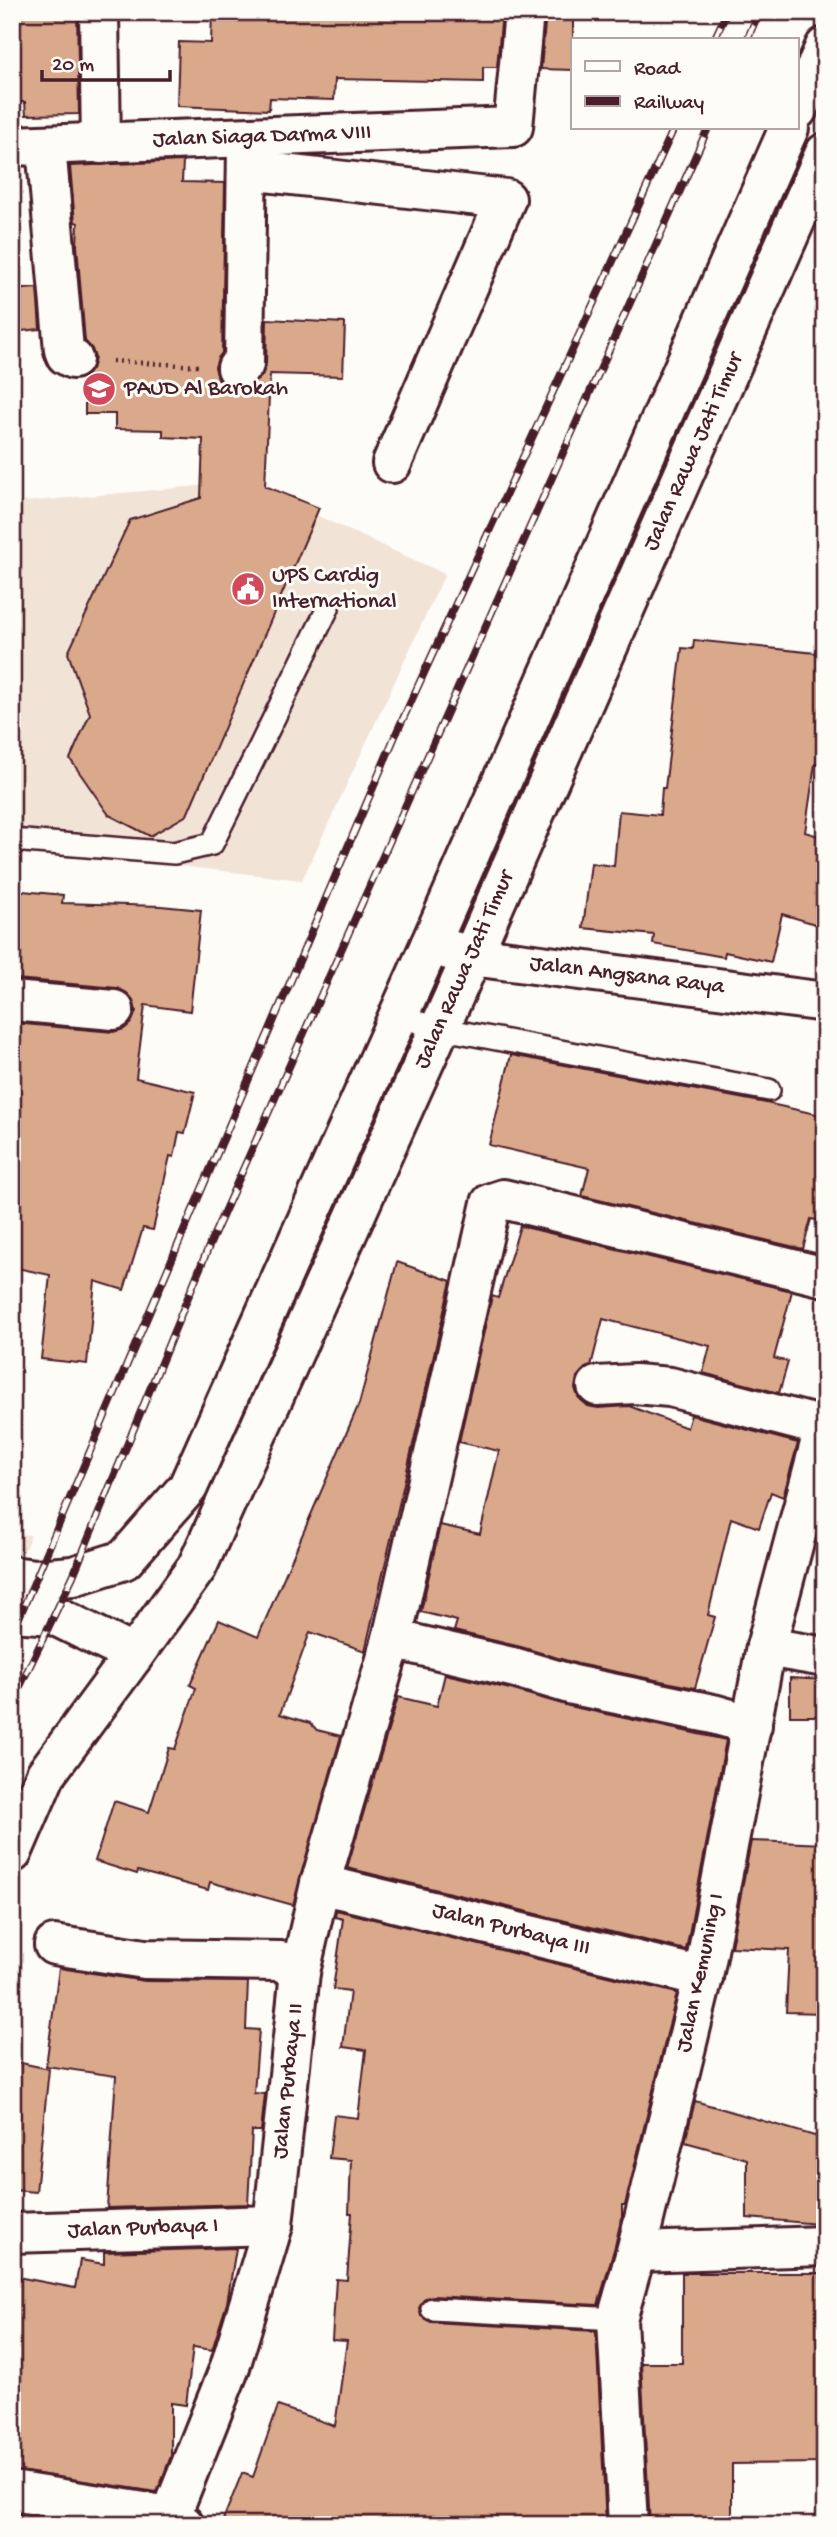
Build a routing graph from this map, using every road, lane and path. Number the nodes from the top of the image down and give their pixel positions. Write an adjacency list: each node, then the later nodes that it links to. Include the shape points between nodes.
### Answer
1 (99, 12): 6 (street)
2 (524, 12): 8 (street, Jalan Siaga Darma VIII, via 513,127)
3 (825, 47): 4 (street)
4 (798, 108)
5 (788, 130): 10 (street, Jalan Rawa Jati Timur)
6 (101, 144): 7 (street, Jalan Siaga Darma VIII); 8 (street, Jalan Siaga Darma VIII)
7 (29, 146): 12 (street, via 64,350)
8 (247, 153): 13 (street, via 244,364); 14 (street, via 506,199)
9 (825, 153): 11 (street, Jalan Rawa Jati Timur)
10 (706, 314): 11 (street); 17 (street, Jalan Rawa Jati Timur)
11 (746, 334): 18 (street, Jalan Rawa Jati Timur)
12 (73, 359): 13 (path)
13 (237, 368)
14 (392, 463)
15 (328, 608): 16 (lane, via 212,844 174,853)
16 (12, 840)
17 (430, 945): 18 (street, Jalan Angsana Raya); 22 (street, Jalan Rawa Jati Timur)
18 (472, 956): 20 (street, Jalan Angsana Raya); 23 (street, Jalan Rawa Jati Timur)
19 (12, 1001): 21 (street)
20 (825, 1002)
21 (114, 1010)
22 (397, 1016): 23 (lane); 28 (street, Jalan Rawa Jati Timur)
23 (438, 1028): 24 (lane); 29 (street, Jalan Rawa Jati Timur)
24 (769, 1090)
25 (825, 1277): 32 (street, Jalan Purbaya II, via 503,1199 491,1203)
26 (597, 1386): 27 (street, via 670,1387)
27 (825, 1426): 33 (street, Jalan Kemuning I)
28 (188, 1487): 29 (street); 30 (street, Jalan Rawa Jati Timur, via 124,1559 73,1576)
29 (197, 1567): 34 (street, Jalan Rawa Jati Timur)
30 (12, 1576)
31 (12, 1612): 34 (street, via 54,1615)
32 (392, 1639): 36 (street); 38 (street, Jalan Purbaya II)
33 (766, 1647): 35 (street); 36 (street, Jalan Kemuning I)
34 (134, 1655): 37 (street, Jalan Rawa Jati Timur, via 46,1774)
35 (825, 1657)
36 (752, 1725): 41 (street, Jalan Kemuning I)
37 (12, 1853)
38 (320, 1884): 40 (street, Jalan Purbaya II); 41 (street, Jalan Purbaya III)
39 (54, 1945): 40 (street, via 145,1959 281,1961)
40 (300, 1972): 42 (street, Jalan Purbaya II)
41 (703, 1976): 45 (street, Jalan Kemuning I)
42 (273, 2225): 43 (street, Jalan Purbaya I); 49 (street, Jalan Purbaya II, via 230,2367)
43 (12, 2233)
44 (825, 2246): 45 (street)
45 (636, 2252): 47 (street, Jalan Kemuning I)
46 (432, 2309): 47 (lane)
47 (617, 2319): 50 (street, Jalan Kemuning I)
48 (12, 2491): 49 (street)
49 (173, 2522)
50 (628, 2525)

